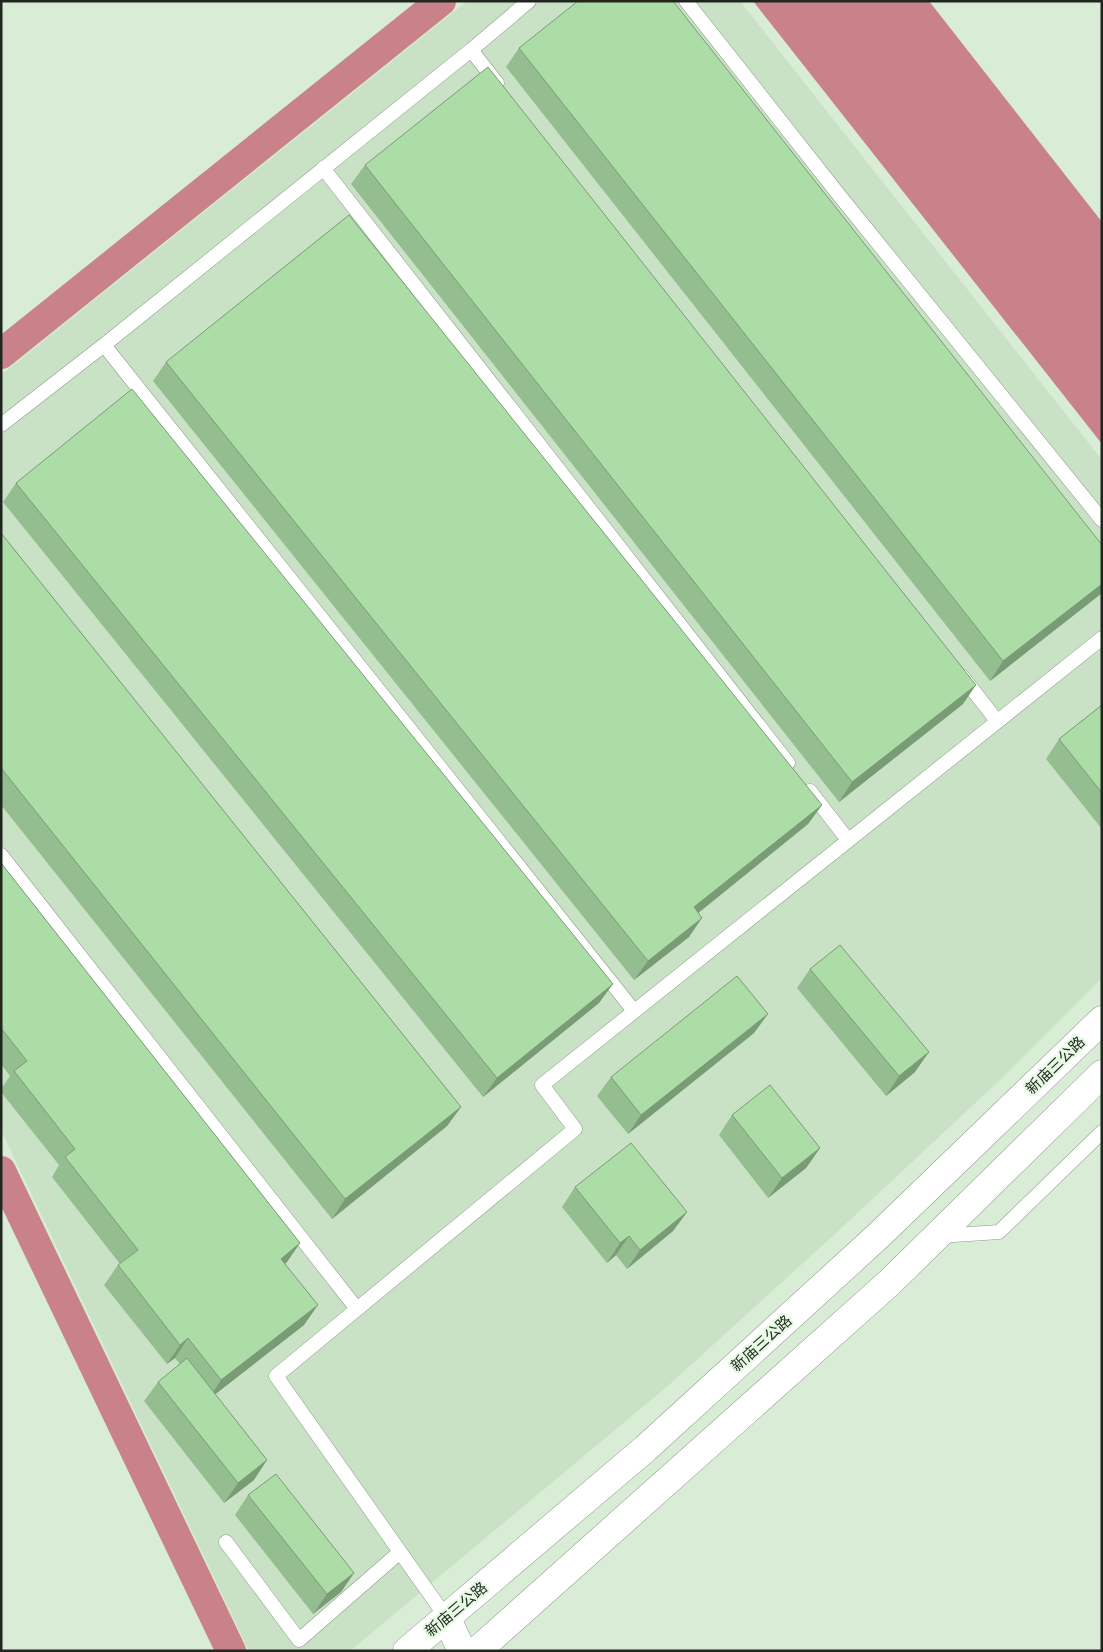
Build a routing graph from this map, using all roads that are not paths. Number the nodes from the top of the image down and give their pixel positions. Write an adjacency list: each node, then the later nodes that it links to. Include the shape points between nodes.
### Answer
1 (529, 1): 3 (lane)
2 (686, 1): 8 (lane)
3 (471, 50): 4 (lane); 5 (lane)
4 (508, 97)
5 (323, 168): 6 (lane); 12 (lane)
6 (104, 345): 7 (lane); 14 (lane)
7 (1, 425)
8 (1102, 520)
9 (1102, 638): 11 (lane)
10 (954, 667): 11 (lane)
11 (997, 721): 12 (lane)
12 (848, 840): 14 (lane)
13 (1, 855): 19 (lane)
14 (634, 1011): 19 (lane, via 542,1085 575,1129)
15 (1102, 1020): 22 (main road, 新庙三公路, via 878,1236 653,1442)
16 (1102, 1074): 18 (main road)
17 (1102, 1132): 18 (lane, via 999,1232)
18 (937, 1236): 25 (main road, via 889,1283)
19 (358, 1308): 21 (lane, via 276,1376)
20 (226, 1542): 21 (lane, via 299,1640)
21 (400, 1552): 22 (lane)
22 (446, 1617): 23 (main road, 新庙三公路); 24 (main road)
23 (407, 1651)
24 (462, 1651)
25 (477, 1651)

